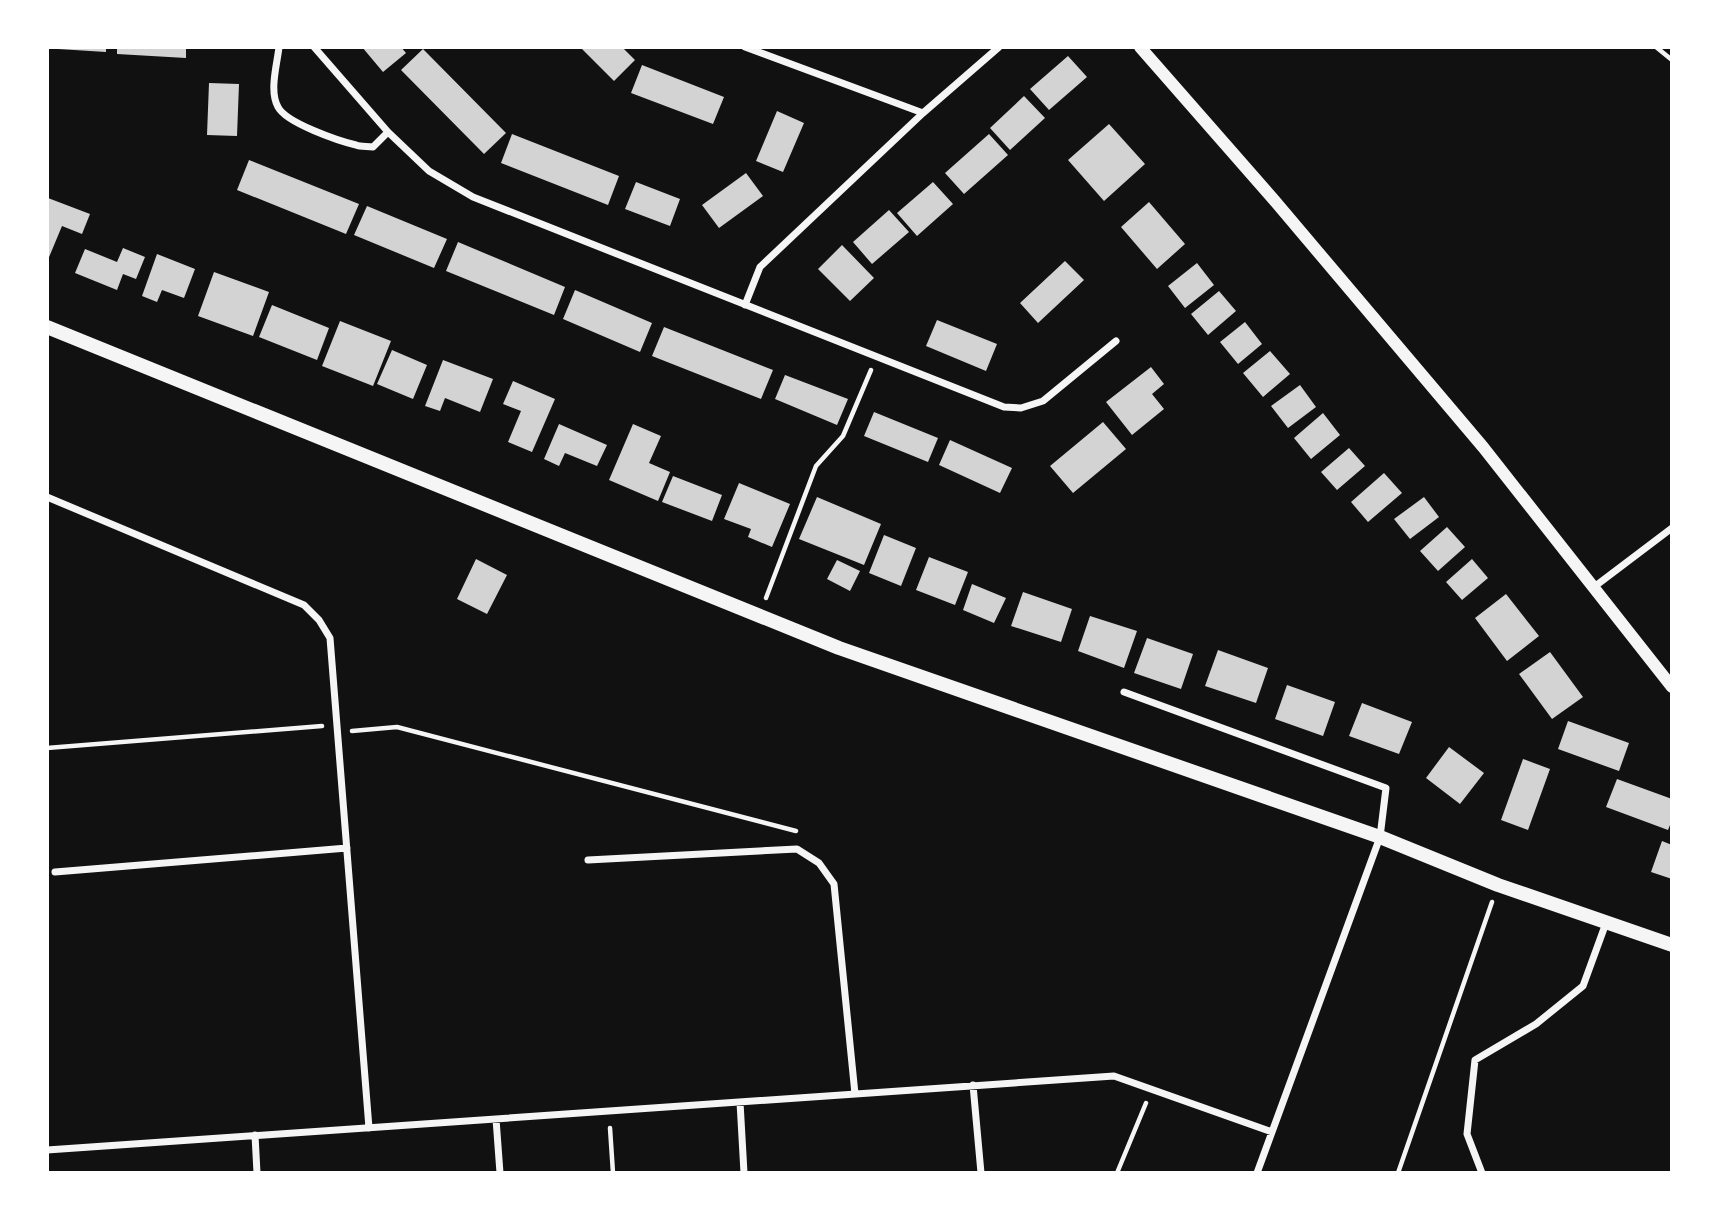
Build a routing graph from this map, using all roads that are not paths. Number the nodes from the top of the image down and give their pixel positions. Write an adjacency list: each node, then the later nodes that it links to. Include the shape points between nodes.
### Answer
1 (279, 47): 7 (street, via 274,89 276,106 283,115 358,146 373,146)
2 (314, 47): 7 (street)
3 (745, 47): 6 (street)
4 (999, 47): 6 (street)
5 (1140, 47): 13 (street, via 1483,447)
6 (923, 113): 8 (street, via 760,267)
7 (388, 132): 8 (street, via 429,171 473,197)
8 (746, 305): 10 (street, via 1004,407 1021,408 1043,401)
9 (47, 327): 16 (main road, via 839,648)
10 (1116, 341)
11 (47, 497): 17 (street, via 304,606 319,620 330,638)
12 (1672, 528): 13 (street)
13 (1594, 587): 14 (street)
14 (1672, 687)
15 (1124, 692): 16 (street, via 1386,788)
16 (1380, 837): 20 (main road); 27 (street)
17 (347, 848): 19 (street); 26 (street)
18 (588, 860): 23 (street, via 797,849 819,863 834,884)
19 (55, 872)
20 (1606, 923): 21 (main road); 35 (street, via 1583,986 1536,1024 1475,1060 1467,1134)
21 (1672, 945)
22 (973, 1085): 23 (street); 27 (street, via 1114,1076); 33 (street)
23 (855, 1094): 24 (street)
24 (740, 1102): 25 (street); 32 (street)
25 (496, 1119): 26 (street); 31 (street)
26 (369, 1128): 28 (street)
27 (1272, 1132): 34 (street)
28 (255, 1135): 29 (street); 30 (street)
29 (47, 1150)
30 (257, 1173)
31 (500, 1173)
32 (744, 1173)
33 (981, 1173)
34 (1257, 1173)
35 (1482, 1173)

